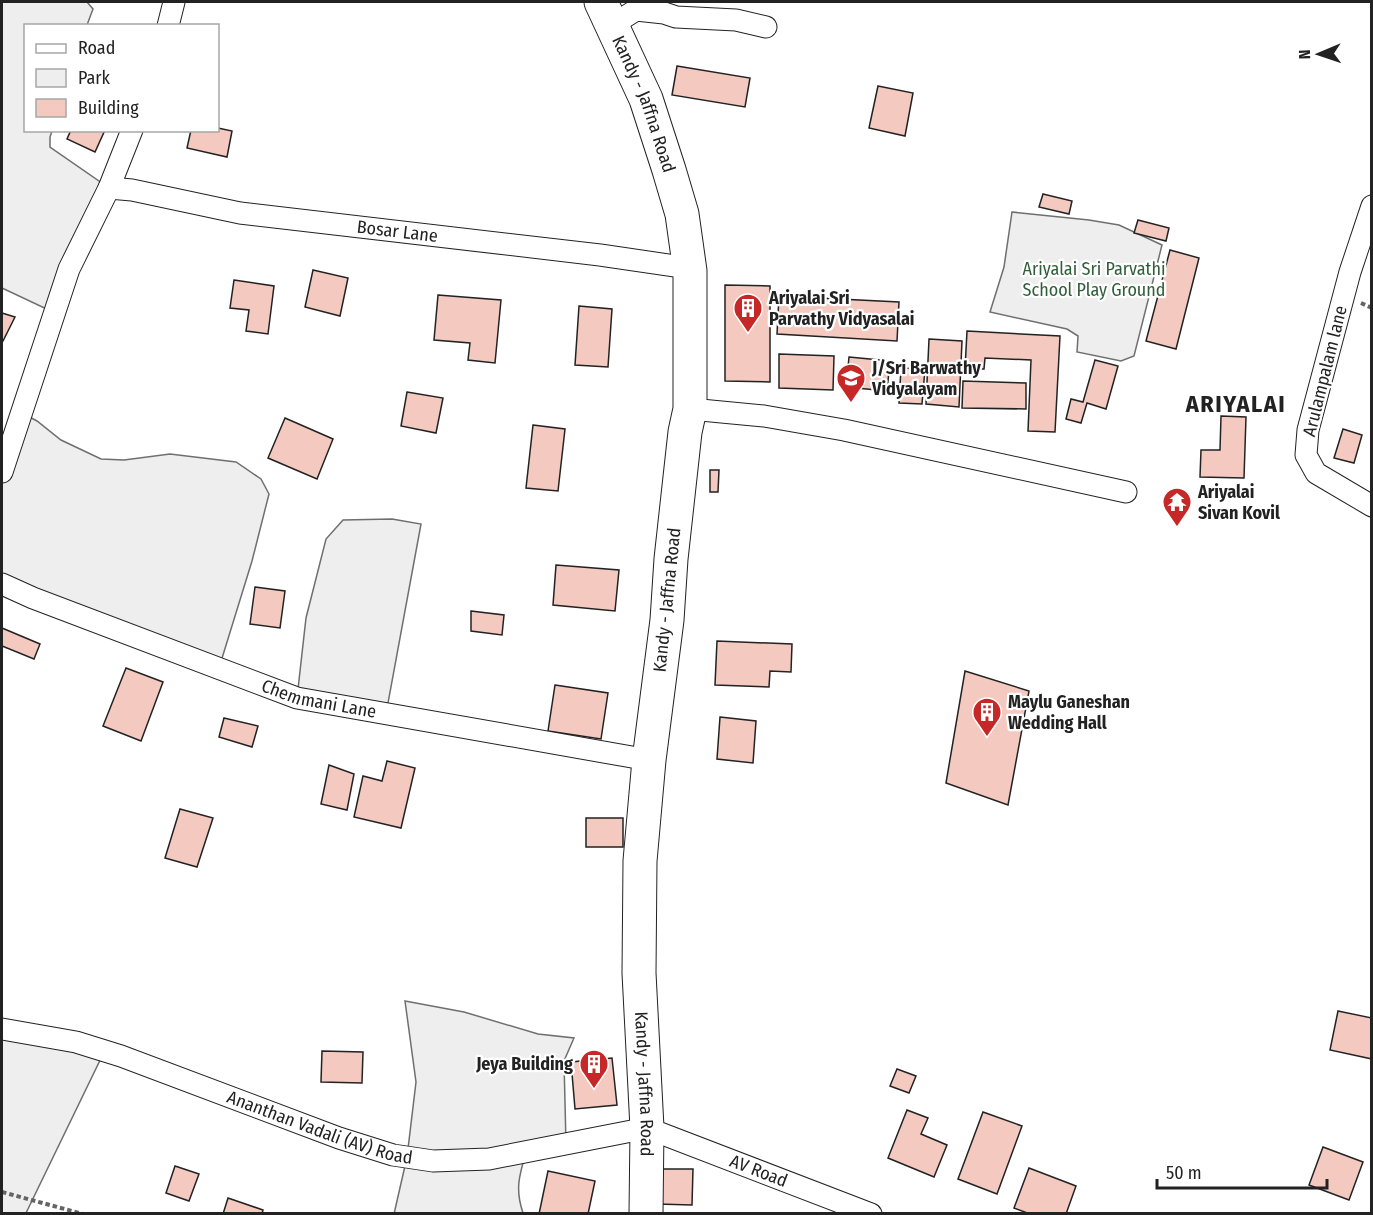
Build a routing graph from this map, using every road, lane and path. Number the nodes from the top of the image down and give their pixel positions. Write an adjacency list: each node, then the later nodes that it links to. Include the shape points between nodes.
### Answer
1 (174, 2): 3 (street)
2 (606, 13): 4 (street, via 636,10 736,20); 8 (highway, Kandy - Jaffna Road, via 646,99 682,214)
3 (168, 24)
4 (766, 27)
5 (131, 132): 6 (street)
6 (109, 188): 8 (street, Bosar Lane, via 240,213); 10 (street, via 69,269)
7 (1371, 206): 12 (street, Arulampalam lane, via 1308,430 1306,455 1316,473)
8 (689, 268): 9 (highway, Kandy - Jaffna Road)
9 (690, 409): 11 (street, via 764,416 844,430); 14 (highway, Kandy - Jaffna Road)
10 (2, 472)
11 (1126, 492)
12 (1371, 506)
13 (2, 584): 14 (street, Chemmani Lane, via 297,698)
14 (649, 760): 16 (highway, Kandy - Jaffna Road, via 640,861 639,973)
15 (2, 1029): 16 (street, Ananthan Vadali (AV) Road, via 76,1042 121,1056 393,1155 433,1161 489,1159)
16 (647, 1128): 19 (highway, Kandy - Jaffna Road); 20 (street, AV Road)
17 (2, 1192): 18 (path)
18 (83, 1214)
19 (646, 1214)
20 (871, 1214)

